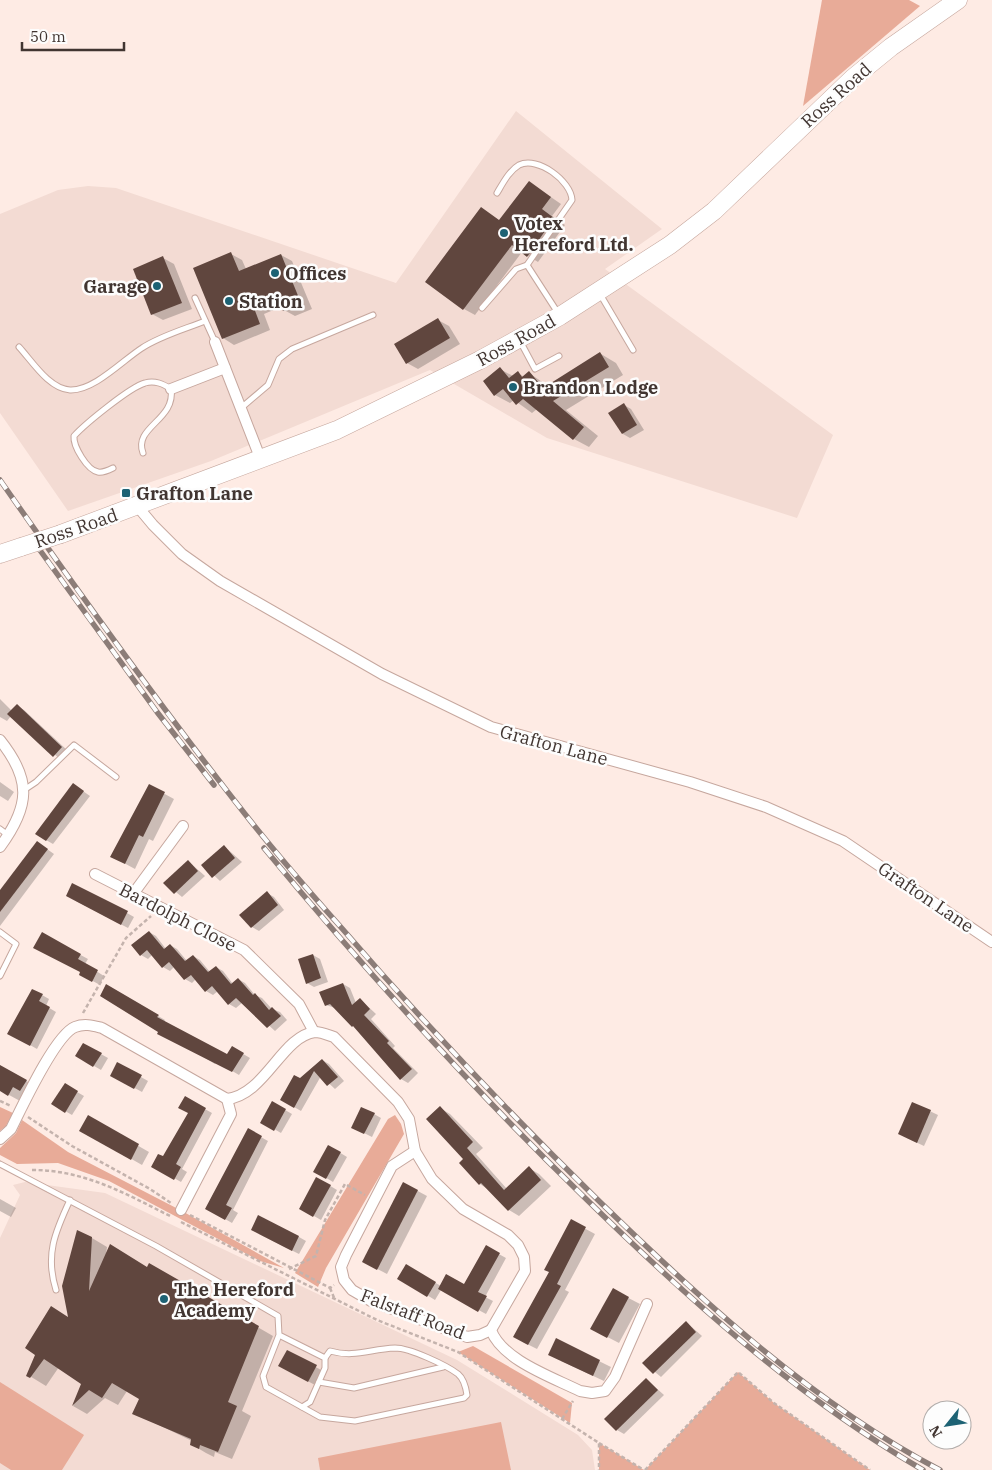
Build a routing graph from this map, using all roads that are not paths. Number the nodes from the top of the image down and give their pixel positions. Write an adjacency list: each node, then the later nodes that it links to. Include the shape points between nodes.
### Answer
1 (958, 0): 4 (highway, Ross Road, via 853,78 714,211 670,246)
2 (498, 192): 3 (lane, via 512,171 520,164 529,163 547,169 571,194 570,206)
3 (527, 265): 6 (lane, via 516,269); 8 (lane)
4 (599, 292): 8 (highway, Ross Road); 13 (lane)
5 (195, 298): 9 (lane)
6 (482, 308)
7 (373, 315): 17 (lane, via 292,349 279,359 268,385)
8 (560, 316): 10 (highway, Ross Road)
9 (205, 321): 11 (lane); 12 (lane, via 143,347 112,371 82,388 69,390 49,380)
10 (519, 339): 14 (lane, via 535,369); 19 (highway, Ross Road, via 337,430)
11 (215, 342): 15 (street)
12 (19, 346)
13 (633, 350)
14 (559, 356)
15 (225, 368): 16 (street); 17 (street)
16 (171, 389): 18 (lane, via 168,407 142,437); 20 (lane, via 154,382 141,385 74,436 75,446 91,469 103,472)
17 (241, 409): 19 (street)
18 (143, 453)
19 (261, 460): 21 (highway, Ross Road)
20 (113, 468)
21 (138, 507): 22 (highway, Ross Road, bridge); 32 (street, Grafton Lane, via 182,554 220,581 382,674 491,727 690,782 775,811 843,841)
22 (0, 554)
23 (0, 740): 25 (street, via 15,759)
24 (116, 778): 25 (lane, via 74,745)
25 (24, 790): 27 (street, via 20,808)
26 (183, 826): 30 (street)
27 (4, 832): 28 (street)
28 (0, 847)
29 (95, 874): 30 (street, Bardolph Close)
30 (133, 894): 34 (street, Bardolph Close, via 244,950 299,1004)
31 (0, 932): 33 (lane, via 16,944)
32 (992, 942)
33 (0, 976)
34 (314, 1032): 35 (street, via 297,1040 250,1089 238,1098); 37 (street, via 334,1037 398,1102 409,1119)
35 (227, 1099): 36 (street, via 102,1028 90,1025 75,1027 54,1049 10,1129); 40 (street, via 231,1114)
36 (0, 1139)
37 (415, 1151): 43 (street, via 432,1179 449,1198 508,1235 524,1257 525,1271); 43 (street, Falstaff Road, via 392,1166 341,1267 344,1280 352,1290 371,1301 468,1336 480,1336)
38 (0, 1164): 39 (lane)
39 (70, 1200): 41 (lane, via 51,1247); 44 (lane, via 278,1316)
40 (181, 1210)
41 (56, 1290)
42 (647, 1304): 43 (street, via 615,1377 605,1391 580,1391 508,1354 495,1340)
43 (491, 1330)
44 (279, 1335): 45 (lane); 48 (lane, via 263,1376 266,1386)
45 (326, 1358): 46 (lane, via 330,1351 360,1354 405,1349); 47 (lane)
46 (443, 1367): 47 (lane, via 354,1388); 48 (lane, via 463,1380 467,1395 464,1398 355,1421 320,1417)
47 (319, 1382): 48 (lane, via 310,1402)
48 (302, 1407)

